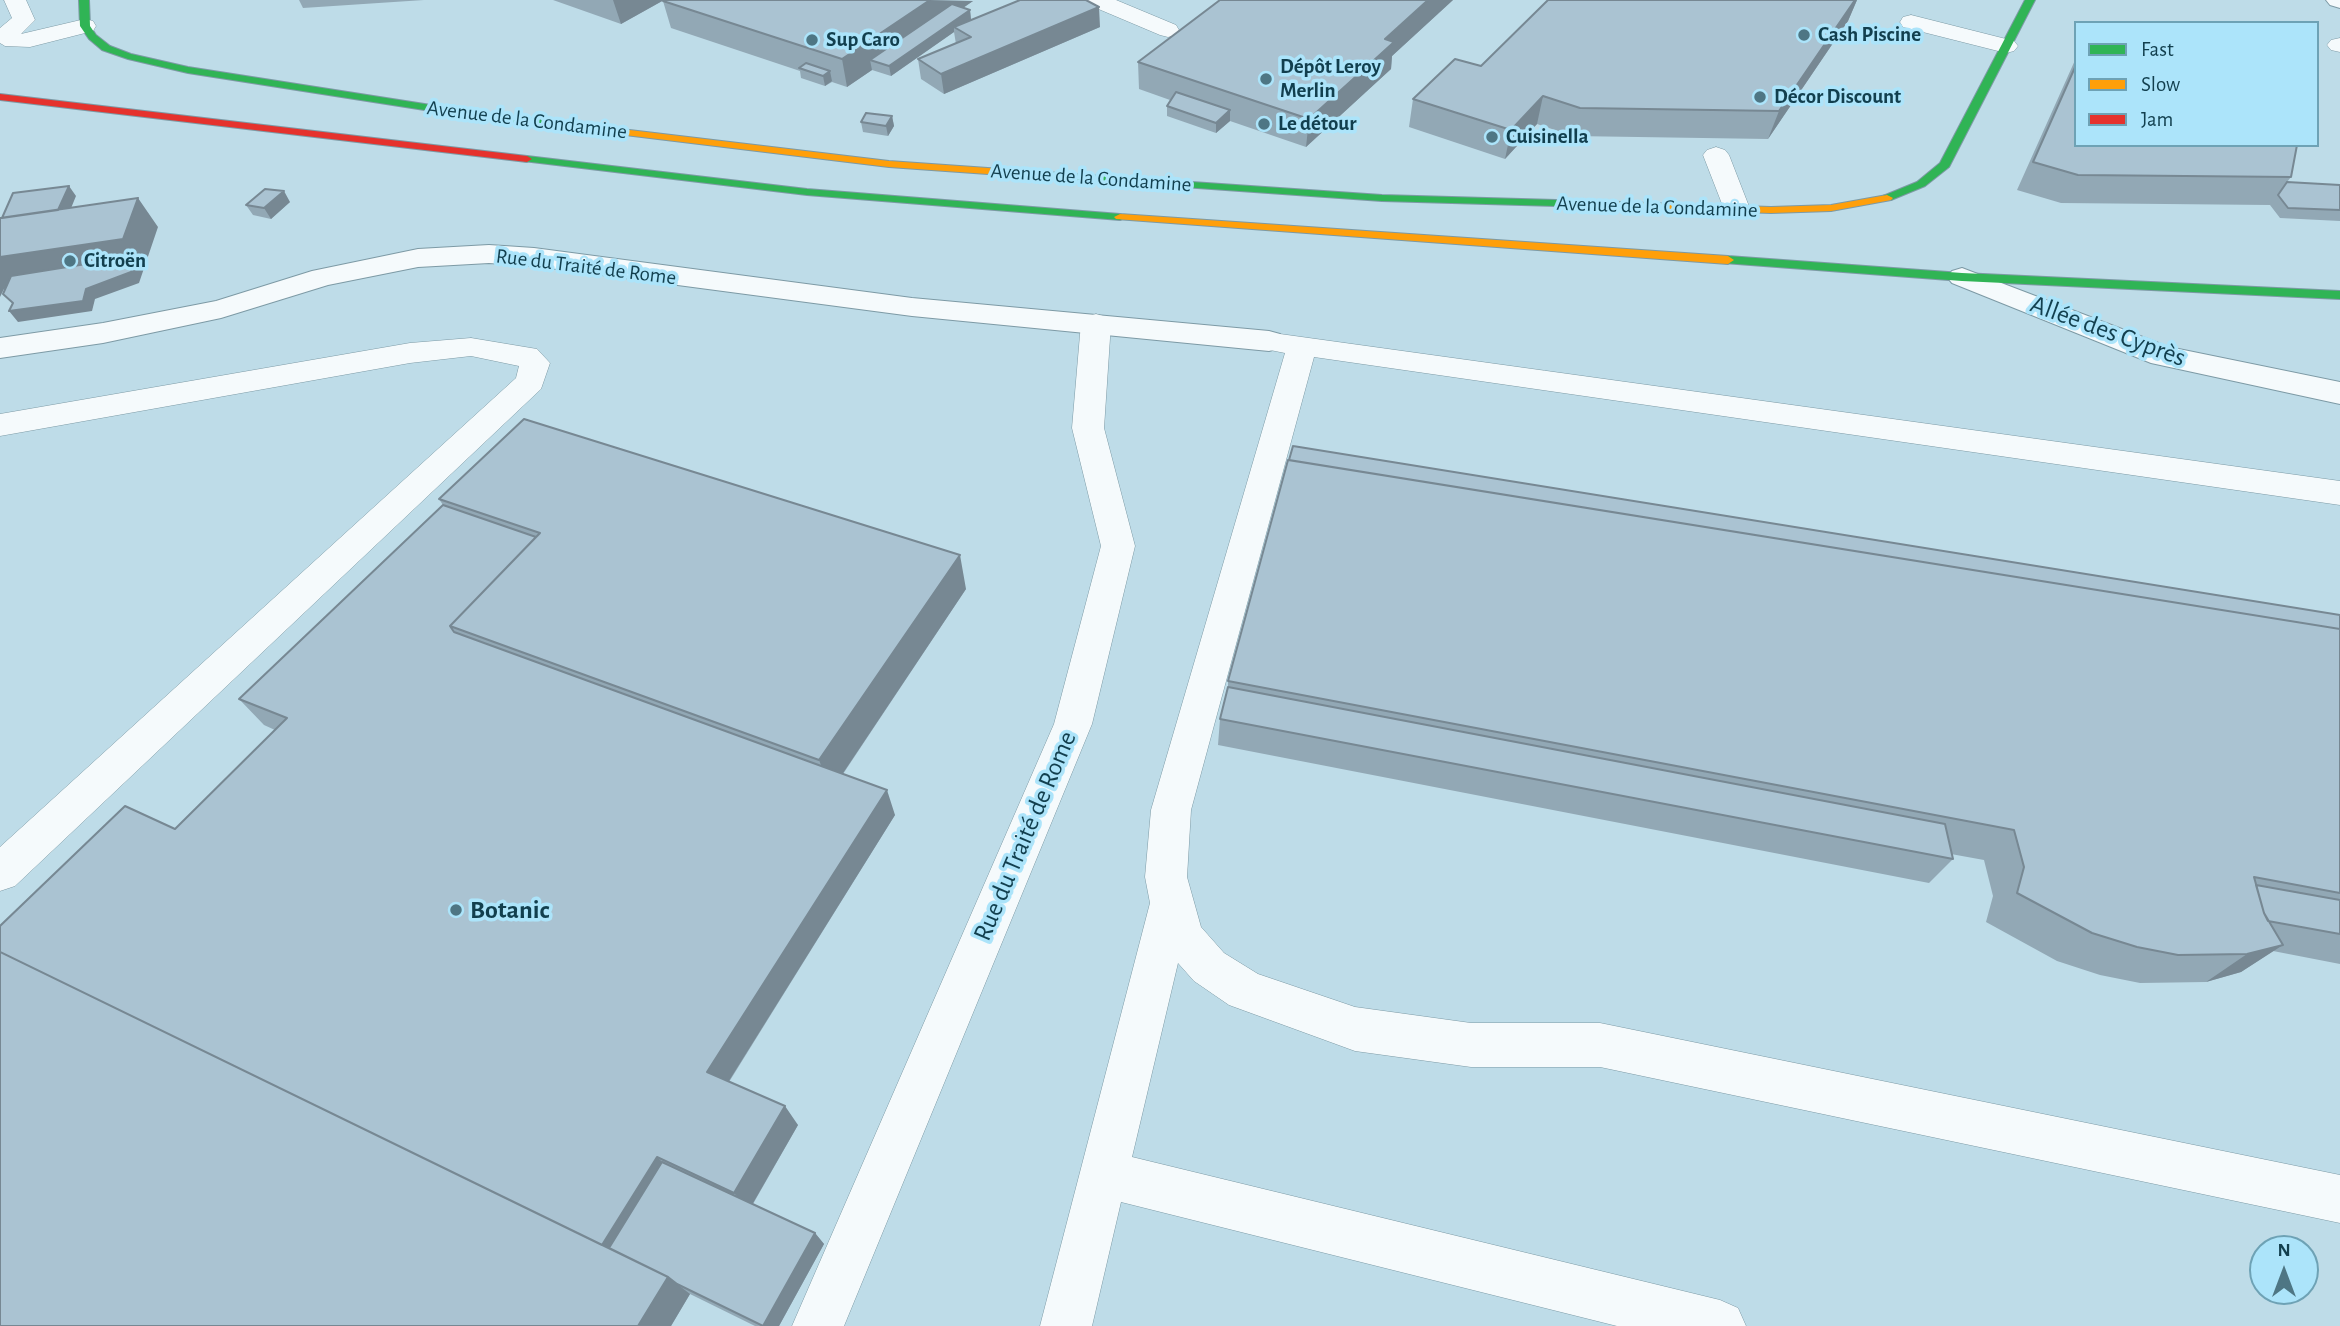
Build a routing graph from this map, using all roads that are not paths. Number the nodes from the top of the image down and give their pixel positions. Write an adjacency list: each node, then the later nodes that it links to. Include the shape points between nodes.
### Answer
1 (15, 0): 7 (lane, via 24,20 4,36 13,41)
2 (84, 0): 7 (street)
3 (1097, 0): 6 (lane)
4 (2030, 0): 8 (street, Avenue de la Condamine)
5 (1911, 22): 8 (lane)
6 (1168, 30)
7 (88, 32): 9 (lane, via 11,54); 12 (street, Avenue de la Condamine, via 106,48 128,57 188,70 489,117 889,164 1382,198)
8 (2006, 46): 12 (street, Avenue de la Condamine, via 1945,165 1921,184 1882,200 1831,208)
9 (0, 53)
10 (0, 97): 13 (street, via 807,192)
11 (1716, 155): 12 (lane)
12 (1737, 209)
13 (1962, 277): 14 (street); 18 (street, Allée des Cyprès, via 2162,355)
14 (2340, 295)
15 (1096, 323): 16 (street, Rue du Traité de Rome); 17 (street, Rue du Traité de Rome, via 912,307 489,254 418,258 322,277 221,309); 25 (lane, Rue du Traité de Rome, via 1088,428 1118,546 1073,724)
16 (1285, 344): 20 (lane); 22 (lane, via 1171,810 1166,877)
17 (0, 348)
18 (2340, 393)
19 (0, 425): 21 (lane, via 410,353 471,347 526,356 535,363 530,382)
20 (2340, 493)
21 (0, 873)
22 (1171, 903): 23 (lane); 24 (lane, via 1184,939 1209,967 1245,990 1354,1029 1471,1045 1600,1045)
23 (1104, 1174): 26 (lane); 27 (lane)
24 (2340, 1199)
25 (818, 1326)
26 (1066, 1326)
27 (1720, 1326)

